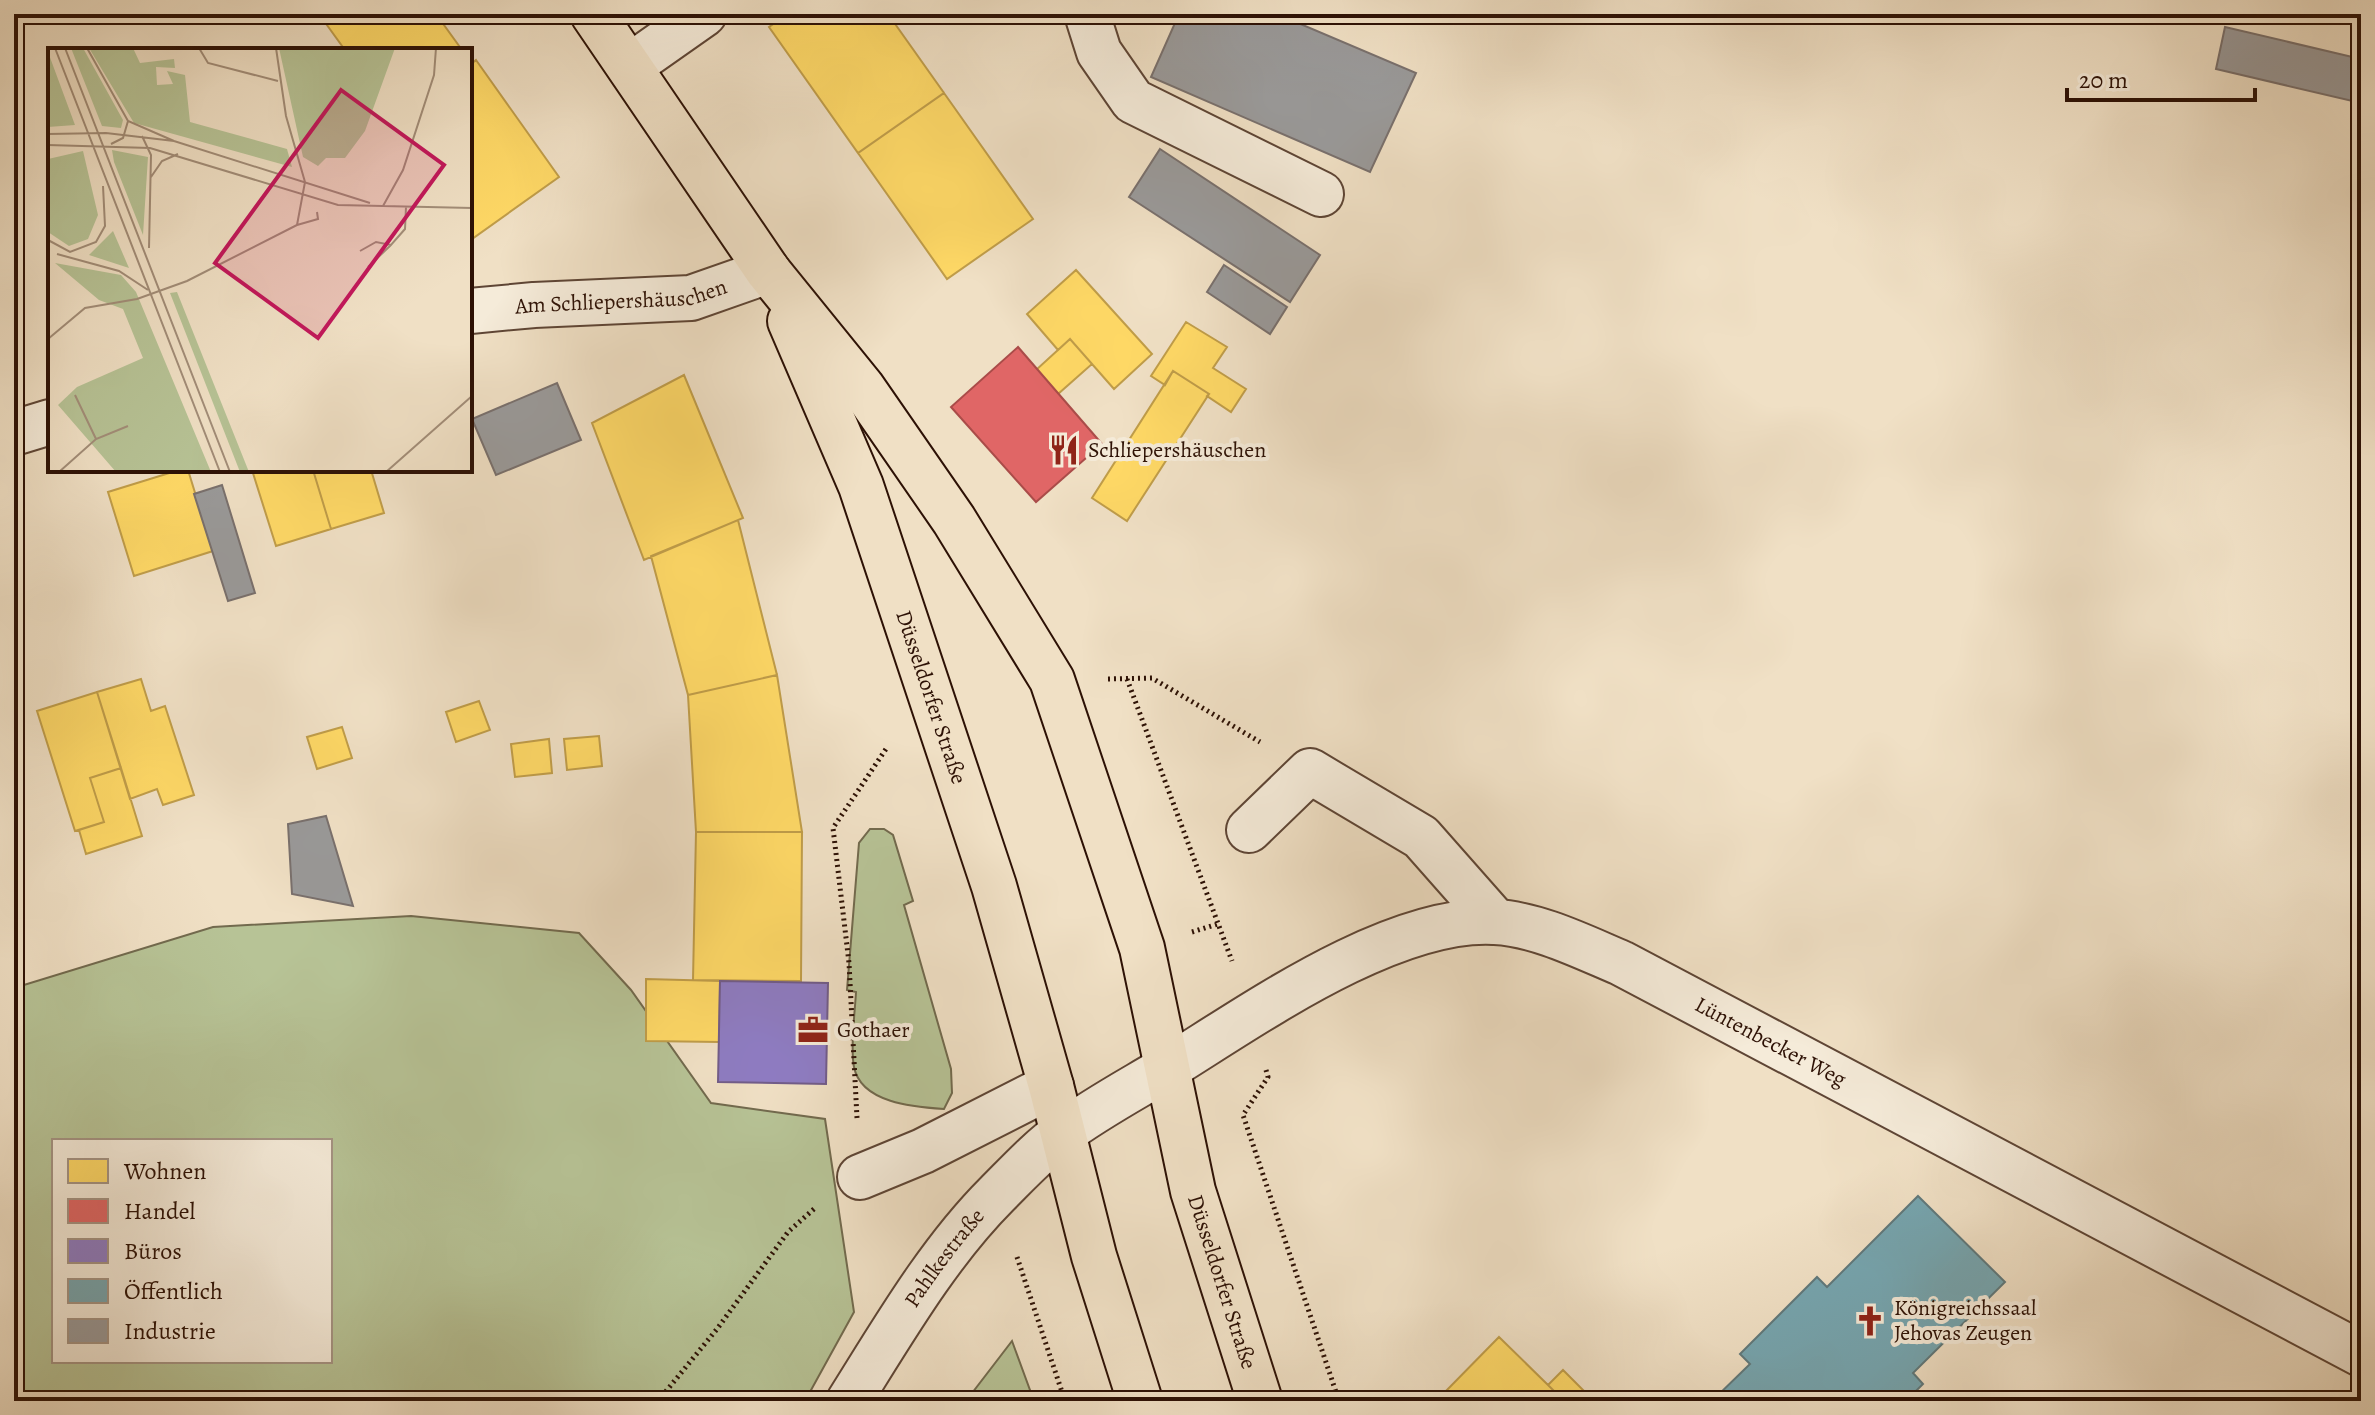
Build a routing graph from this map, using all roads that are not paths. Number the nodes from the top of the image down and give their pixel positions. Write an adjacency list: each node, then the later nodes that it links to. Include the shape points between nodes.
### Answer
1 (593, 14): 4 (main road, Düsseldorfer Straße)
2 (704, 14): 4 (street)
3 (1087, 14): 5 (street, via 1099,52 1133,101)
4 (630, 66): 6 (main road, Düsseldorfer Straße)
5 (1321, 194)
6 (768, 271): 7 (street, Am Schliepershäuschen, via 691,298); 12 (main road, Düsseldorfer Straße, via 862,387 954,520 1052,680 1142,948); 13 (main road, Düsseldorfer Straße, via 861,486 1014,951)
7 (472, 311)
8 (48, 423): 9 (street)
9 (14, 433)
10 (1249, 830): 11 (street, via 1310,771 1421,837)
11 (1496, 922): 12 (street, Lüntenbecker Weg, via 1408,936 1287,994); 16 (street, Lüntenbecker Weg, via 1556,936 1621,963)
12 (1167, 1069): 14 (street); 19 (main road, Düsseldorfer Straße, via 1193,1191)
13 (1051, 1086): 14 (main road, Düsseldorfer Straße); 15 (street)
14 (1062, 1133): 17 (street, Pahlkestraße, via 974,1219 907,1307); 18 (main road, Düsseldorfer Straße)
15 (860, 1177)
16 (2361, 1354)
17 (849, 1401)
18 (1140, 1401)
19 (1260, 1401)

